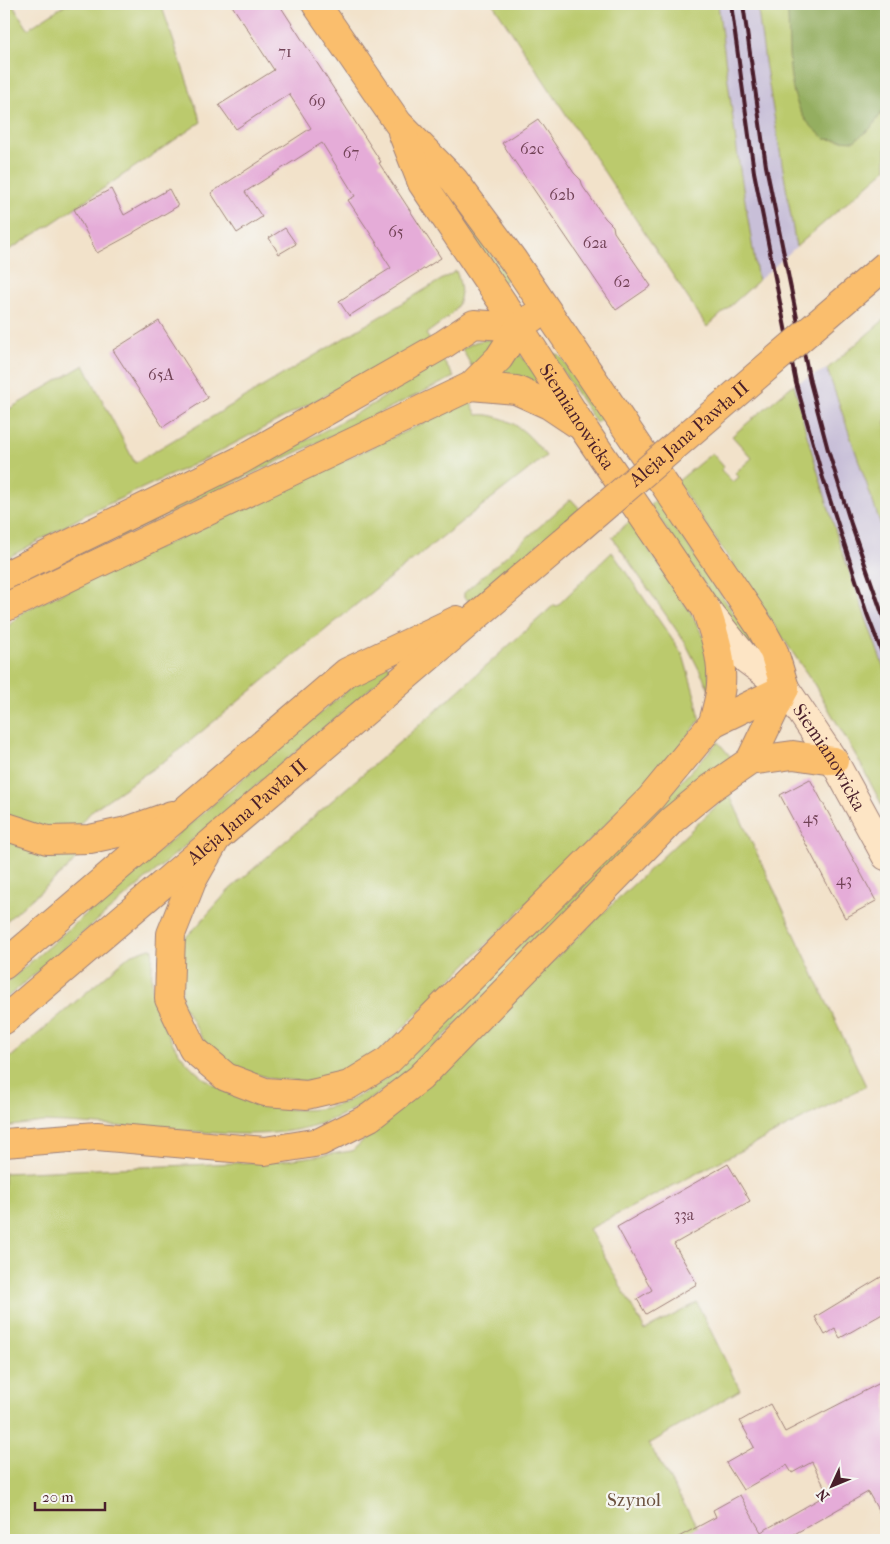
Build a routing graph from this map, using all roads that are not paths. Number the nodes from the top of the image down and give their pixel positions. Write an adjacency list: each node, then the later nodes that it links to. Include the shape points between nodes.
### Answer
1 (316, 4): 2 (main road, Siemianowicka)
2 (398, 123): 4 (main road, Siemianowicka, via 454,180); 5 (main road, Siemianowicka, via 422,183)
3 (886, 265): 9 (main road, Aleja Jana Pawła II, bridge)
4 (545, 308): 5 (main road); 12 (main road, Siemianowicka, via 761,628 774,652)
5 (519, 327): 6 (main road, via 499,358); 7 (main road, Siemianowicka); 8 (main road, via 474,324 239,461)
6 (471, 386): 7 (main road, via 516,390 550,405); 10 (main road)
7 (583, 428): 11 (main road, Siemianowicka)
8 (4, 576)
9 (490, 604): 16 (main road, Aleja Jana Pawła II, via 347,672); 18 (main road, Aleja Jana Pawła II)
10 (4, 608)
11 (706, 609): 12 (main road, Siemianowicka, via 748,660); 13 (main road, via 721,670)
12 (785, 688): 13 (main road); 14 (main road); 15 (main road, Siemianowicka)
13 (713, 723): 18 (main road, via 651,798 388,1061 348,1085 307,1095 265,1092 226,1077 193,1049 169,999 171,934 192,881)
14 (750, 761): 15 (main road, via 793,756); 22 (main road, via 672,820 420,1078 370,1117 320,1142 265,1151 97,1136)
15 (834, 761): 19 (main road, Siemianowicka)
16 (188, 809): 17 (main road, via 127,831 90,839 47,840); 20 (main road, Aleja Jana Pawła II)
17 (4, 826)
18 (216, 838): 21 (main road, Aleja Jana Pawła II)
19 (886, 856)
20 (4, 965)
21 (4, 1020)
22 (4, 1143)

